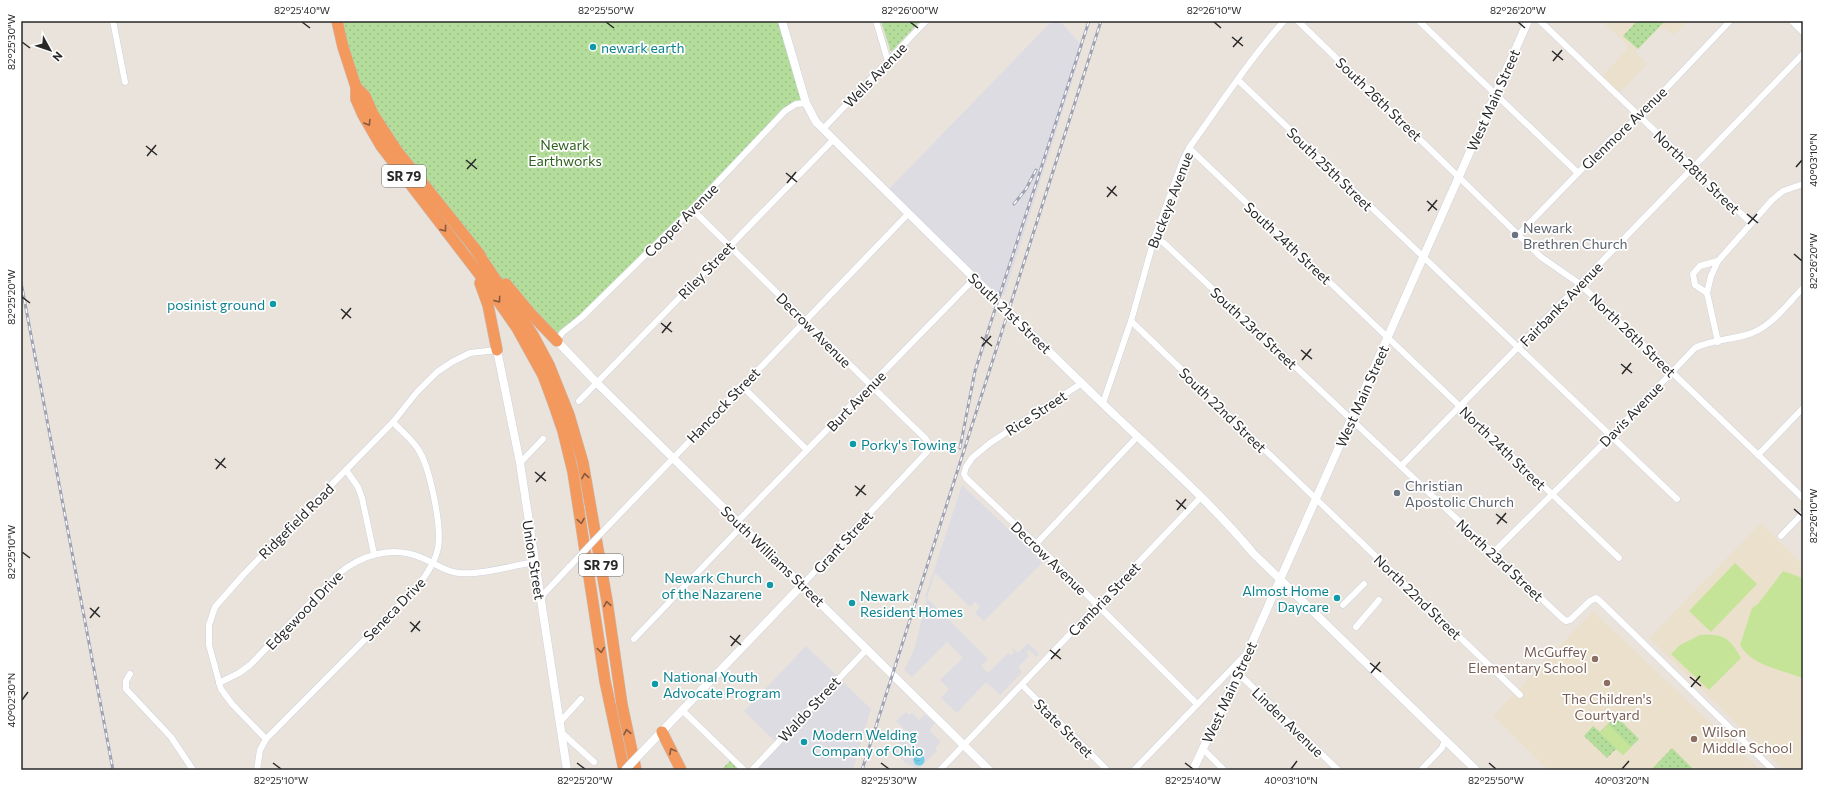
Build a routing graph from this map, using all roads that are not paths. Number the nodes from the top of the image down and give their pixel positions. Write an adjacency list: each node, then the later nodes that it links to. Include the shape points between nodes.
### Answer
1 (113, 21): 17 (street)
2 (337, 21): 18 (highway, SR 79)
3 (782, 21): 20 (main road, South 21st Street)
4 (876, 21): 15 (street)
5 (926, 21): 15 (street, Wells Avenue)
6 (1284, 21): 16 (street, Buckeye Avenue)
7 (1298, 21): 27 (street, South 26th Street)
8 (1419, 21): 19 (street)
9 (1528, 21): 19 (main road, West Main Street)
10 (1540, 21): 21 (street, North 28th Street)
11 (1730, 21): 21 (street, Glenmore Avenue)
12 (1793, 21): 13 (main road)
13 (1803, 31)
14 (1803, 54): 25 (street, Fairbanks Avenue)
15 (888, 61): 22 (street, Wells Avenue)
16 (1238, 80): 24 (street, Buckeye Avenue); 36 (street, South 25th Street)
17 (125, 82)
18 (356, 87): 35 (highway, SR 79, via 365,96 373,114 397,151); 37 (highway, SR 79, one-way to 37, via 356,99 381,146)
19 (1496, 94): 26 (street); 27 (main road, West Main Street)
20 (806, 103): 22 (main road, South 21st Street, via 811,115); 29 (street, Cooper Avenue, via 796,104 785,111)
21 (1639, 117): 25 (street, North 28th Street); 26 (street, Glenmore Avenue, via 1612,138)
22 (823, 129): 23 (main road, South 21st Street)
23 (833, 140): 30 (main road, South 21st Street); 34 (street, Riley Street)
24 (1189, 148): 33 (street, Buckeye Avenue, via 1177,173); 45 (street, South 24th Street)
25 (1693, 168): 31 (street, North 28th Street); 40 (street, Fairbanks Avenue)
26 (1578, 173): 32 (street, Glenmore Avenue)
27 (1459, 176): 32 (street, North 26th Street); 36 (main road, West Main Street)
28 (1803, 184): 31 (street, via 1783,191)
29 (692, 209): 34 (street, Decrow Avenue); 46 (street, Cooper Avenue, via 582,317 562,333)
30 (908, 214): 39 (main road, South 21st Street); 43 (street, Hancock Street)
31 (1750, 223): 38 (street)
32 (1518, 235): 40 (street, North 26th Street, via 1541,257)
33 (1154, 238): 44 (street, Buckeye Avenue); 59 (street, South 23rd Street, via 1164,243)
34 (730, 245): 43 (street, Decrow Avenue); 51 (street, Riley Street)
35 (475, 249): 46 (highway); 117 (highway, SR 79, one-way to 35, via 622,705 583,463 569,415 533,335)
36 (1423, 257): 45 (main road, West Main Street); 48 (street, South 25th Street)
37 (466, 258): 49 (highway, via 487,300); 116 (highway, SR 79, one-way to 116, via 505,310 525,342 543,375 563,431 578,504 605,681)
38 (1718, 260): 42 (street); 42 (street, via 1700,266 1693,274 1695,284)
39 (974, 279): 52 (main road, South 21st Street); 53 (street, Burt Avenue)
40 (1580, 284): 48 (street, Fairbanks Avenue); 50 (street, North 26th Street)
41 (1803, 288): 47 (street, Davis Avenue, via 1759,330)
42 (1707, 293): 47 (street)
43 (804, 321): 53 (street, Decrow Avenue); 54 (street, Hancock Street)
44 (1131, 321): 56 (street, Buckeye Avenue); 75 (street, South 22nd Street)
45 (1388, 338): 57 (street, North 24th Street); 59 (main road, West Main Street)
46 (557, 341): 51 (main road, South Williams Street)
47 (1718, 342): 50 (street, Davis Avenue, via 1702,344 1695,348)
48 (1518, 347): 57 (street, Fairbanks Avenue); 62 (street, South 25th Street)
49 (497, 350): 60 (street, Ridgefield Road, via 470,353 447,365 417,392); 69 (main road, Union Street)
50 (1671, 372): 62 (street, Davis Avenue); 67 (street, North 26th Street)
51 (596, 382): 55 (street, Riley Street); 68 (main road, South Williams Street)
52 (1082, 383): 56 (main road, South 21st Street); 64 (street, Rice Street)
53 (871, 385): 65 (street, Burt Avenue); 66 (street, Decrow Avenue, via 926,439 929,445)
54 (742, 386): 65 (street); 68 (street, Hancock Street)
55 (578, 401)
56 (1103, 403): 61 (main road, South 21st Street)
57 (1460, 406): 70 (street, Fairbanks Avenue); 72 (street, North 24th Street)
58 (1803, 408): 67 (street)
59 (1352, 419): 70 (street, North 23rd Street); 75 (main road, West Main Street)
60 (393, 422): 71 (street, Ridgefield Road); 85 (street, Seneca Drive, via 416,446 428,472 438,537 438,548)
61 (1138, 436): 73 (main road, South 21st Street); 80 (street)
62 (1611, 436): 72 (street, Davis Avenue); 76 (street, South 25th Street)
63 (543, 439): 69 (street)
64 (990, 443): 80 (street, Decrow Avenue, via 972,458 964,474)
65 (807, 450): 78 (street, Burt Avenue)
66 (927, 452): 88 (street, Grant Street)
67 (1758, 455): 74 (street, North 26th Street)
68 (673, 458): 78 (main road, South Williams Street); 89 (street, Hancock Street, bridge)
69 (520, 463): 84 (main road, Union Street)
70 (1401, 466): 82 (street, North 23rd Street)
71 (346, 470): 81 (street, via 362,498); 99 (street, Ridgefield Road, via 215,607 209,625 209,640)
72 (1552, 494): 82 (street, Davis Avenue); 83 (street, North 24th Street)
73 (1201, 498): 86 (main road, South 21st Street); 91 (street, Cambria Street)
74 (1803, 498)
75 (1316, 499): 86 (main road, West Main Street); 101 (street, North 22nd Street)
76 (1677, 499)
77 (1803, 513): 79 (street)
78 (740, 524): 88 (main road, South Williams Street); 94 (street, Burt Avenue)
79 (1781, 536)
80 (1036, 544): 91 (street, Decrow Avenue)
81 (374, 554): 85 (street, Edgewood Drive, via 407,553 424,558); 99 (street, Edgewood Drive, via 344,568 250,665)
82 (1493, 554): 130 (street, North 23rd Street, via 1566,621 1590,600 1596,598)
83 (1619, 558)
84 (534, 562): 85 (street, Edgewood Drive, via 464,573 449,571); 89 (main road, Union Street)
85 (432, 564): 108 (street, Seneca Drive, via 416,588)
86 (1280, 579): 96 (main road, West Main Street); 109 (main road, South 21st Street)
87 (1364, 584): 92 (street)
88 (802, 585): 95 (main road, South Williams Street); 104 (main road, Grant Street)
89 (540, 598): 105 (main road, Union Street)
90 (1379, 600): 93 (street)
91 (1098, 605): 100 (street, Cambria Street); 103 (street, Decrow Avenue)
92 (1343, 605)
93 (1356, 627)
94 (634, 639)
95 (866, 649): 110 (main road, South Williams Street); 120 (street, Waldo Street)
96 (1248, 652): 97 (main road, West Main Street); 103 (street)
97 (1238, 673): 111 (main road, West Main Street); 127 (street, Linden Avenue)
98 (130, 674): 113 (street, via 126,681 126,689 171,737)
99 (219, 682): 108 (street, Ridgefield Road, via 232,704)
100 (1022, 685): 110 (street, Cambria Street); 123 (street, State Street)
101 (1520, 695)
102 (582, 699): 105 (street)
103 (1197, 704): 124 (street)
104 (682, 710): 106 (main road, Grant Street); 119 (street)
105 (560, 722): 107 (main road, Union Street)
106 (662, 732): 116 (main road, Grant Street, bridge); 118 (highway, one-way to 106)
107 (562, 734): 112 (street); 115 (main road, Union Street)
108 (266, 739): 114 (street, Seneca Drive, via 260,750)
109 (1445, 740): 128 (street, via 1442,748); 129 (main road, South 21st Street)
110 (964, 746): 121 (street, Cambria Street); 122 (main road, South Williams Street)
111 (1203, 749): 125 (main road, West Main Street); 126 (street)
112 (594, 762)
113 (193, 770)
114 (258, 770)
115 (567, 770)
116 (625, 770)
117 (636, 770)
118 (681, 770)
119 (744, 770)
120 (752, 770)
121 (940, 770)
122 (989, 770)
123 (1107, 770)
124 (1134, 770)
125 (1193, 770)
126 (1224, 770)
127 (1338, 770)
128 (1421, 770)
129 (1476, 770)
130 (1773, 770)

